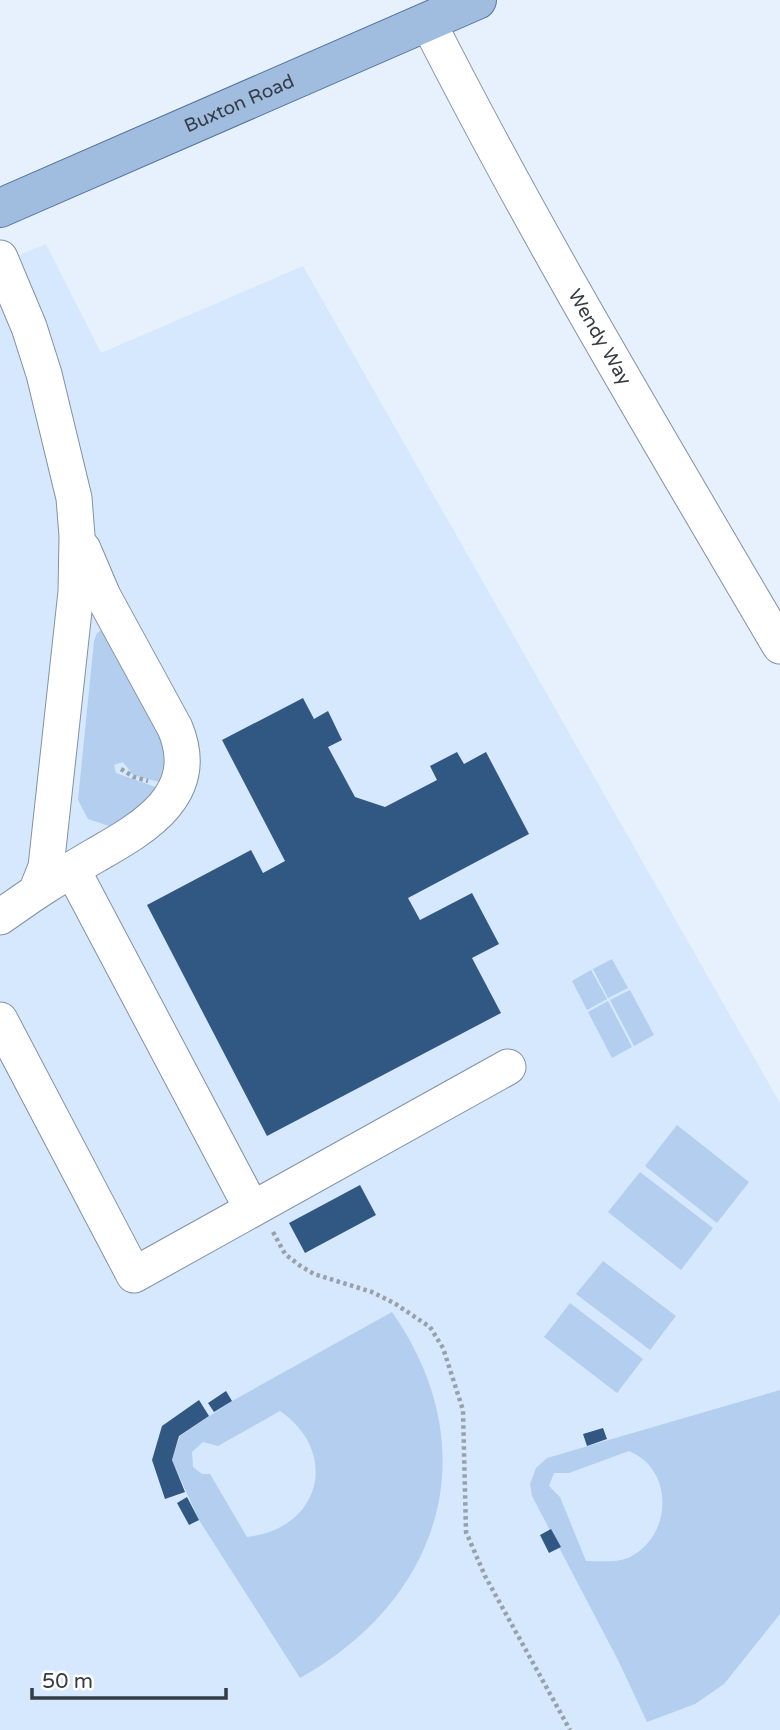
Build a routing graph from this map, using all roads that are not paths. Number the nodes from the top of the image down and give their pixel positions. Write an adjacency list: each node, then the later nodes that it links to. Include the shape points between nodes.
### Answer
1 (477, 0): 2 (main road, Buxton Road)
2 (428, 22): 3 (main road, Buxton Road); 6 (street, Wendy Way, via 571,290)
3 (0, 208)
4 (0, 258): 5 (street, via 44,374 74,498)
5 (77, 536): 7 (street, via 103,596 175,728 181,758 174,792 155,819); 8 (street, via 76,592 55,796 46,867)
6 (780, 646)
7 (72, 869): 8 (street); 12 (street)
8 (36, 892): 9 (street)
9 (0, 918)
10 (0, 1020): 12 (street, via 134,1275)
11 (508, 1068): 12 (street)
12 (257, 1207)

